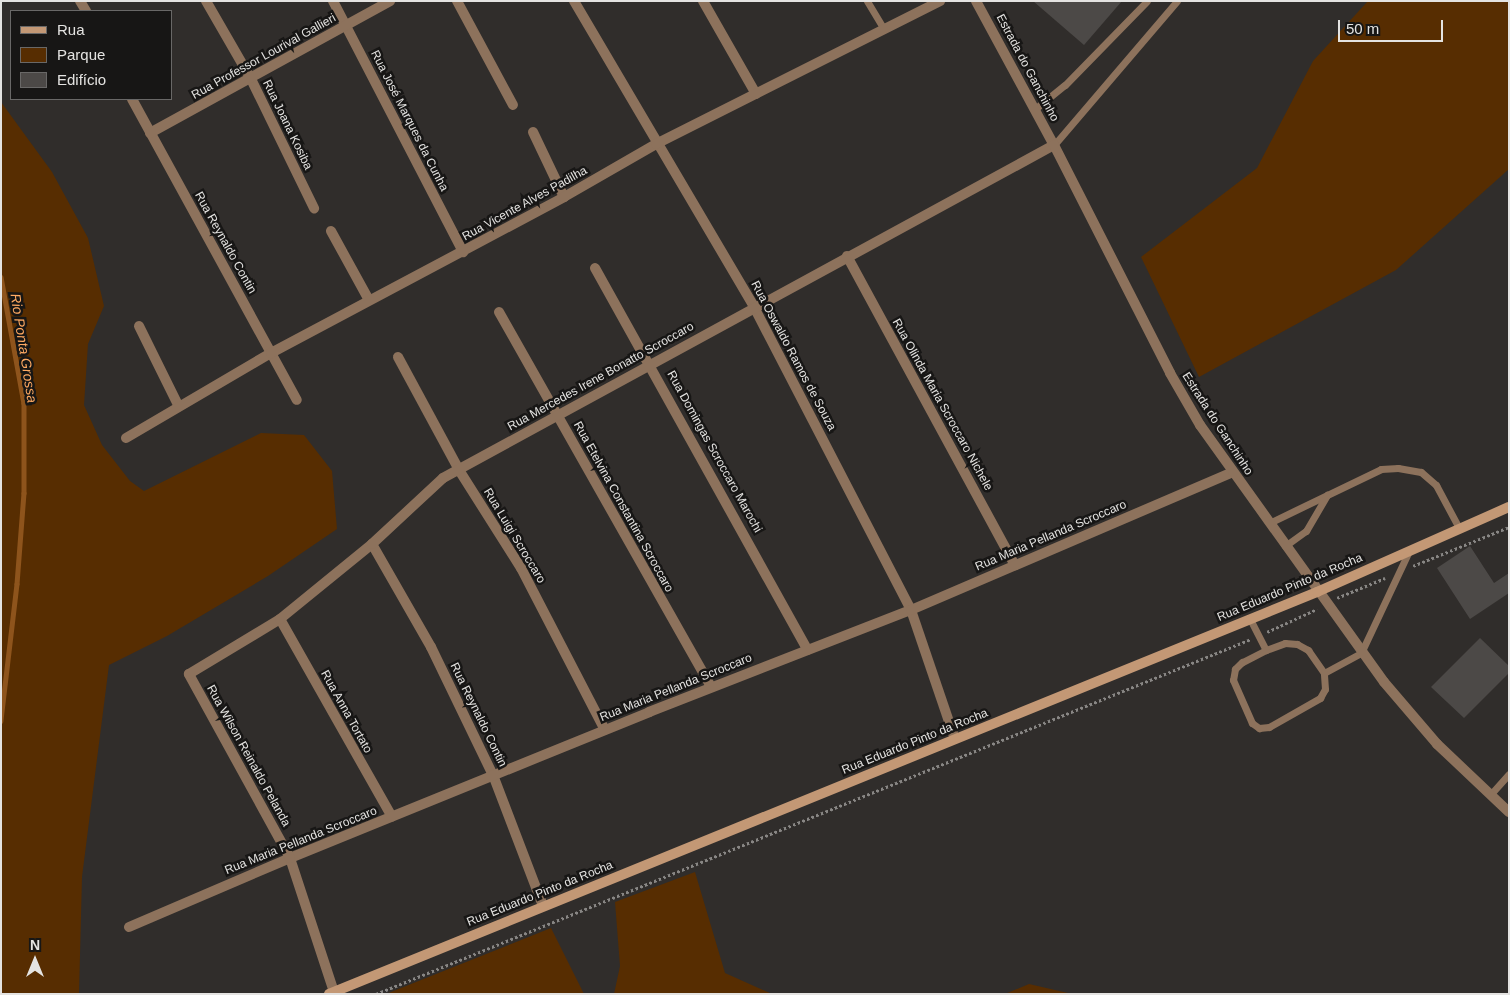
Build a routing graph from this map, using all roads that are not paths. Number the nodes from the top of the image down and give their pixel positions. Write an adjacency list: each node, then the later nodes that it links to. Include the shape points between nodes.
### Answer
1 (206, 1): 14 (street, Rua Joana Kosiba)
2 (333, 1): 12 (street, Rua José Marques da Cunha)
3 (390, 1): 12 (street, Rua Professor Lourival Gallieri)
4 (457, 1): 17 (street)
5 (574, 1): 21 (street, Rua Oswaldo Ramos de Souza)
6 (703, 1): 15 (street)
7 (867, 1): 13 (lane)
8 (940, 1): 13 (street, Rua Vicente Alves Padilha)
9 (976, 1): 18 (street, Estrada do Ganchinho)
10 (1147, 1): 18 (lane, via 1065,85)
11 (1177, 1): 22 (lane)
12 (346, 26): 14 (street, Rua Professor Lourival Gallieri); 26 (street, Rua José Marques da Cunha)
13 (884, 29): 15 (street, Rua Vicente Alves Padilha)
14 (251, 80): 20 (street, Rua Professor Lourival Gallieri); 24 (street, Rua Joana Kosiba)
15 (756, 94): 21 (street, Rua Vicente Alves Padilha)
16 (133, 100): 20 (street, Rua Reynaldo Contin)
17 (513, 105)
18 (1035, 109): 22 (street, Estrada do Ganchinho)
19 (533, 132): 23 (street)
20 (150, 133): 33 (street, Rua Reynaldo Contin)
21 (656, 144): 23 (street, Rua Vicente Alves Padilha); 30 (street, Rua Oswaldo Ramos de Souza)
22 (1054, 145): 27 (street, Rua Mercedes Irene Bonatto Scroccaro); 41 (street, Estrada do Ganchinho, via 1170,373)
23 (564, 198): 26 (street, Rua Vicente Alves Padilha)
24 (314, 208)
25 (331, 231): 29 (street)
26 (463, 252): 29 (street, Rua Vicente Alves Padilha)
27 (847, 256): 30 (street, Rua Mercedes Irene Bonatto Scroccaro); 49 (street, Rua Olinda Maria Scroccaro Nichele)
28 (595, 268): 35 (street, Rua Domingas Scroccaro Marochi)
29 (369, 300): 33 (street, Rua Vicente Alves Padilha)
30 (754, 307): 35 (street, Rua Mercedes Irene Bonatto Scroccaro); 51 (street, Rua Oswaldo Ramos de Souza)
31 (498, 312): 38 (street, Rua Etelvina Constantina Scroccaro)
32 (139, 326): 37 (street)
33 (271, 353): 36 (street, Rua Reynaldo Contin); 37 (street, Rua Vicente Alves Padilha)
34 (398, 357): 40 (street, Rua Luigi Scroccaro)
35 (651, 364): 38 (street, Rua Mercedes Irene Bonatto Scroccaro); 54 (street, Rua Domingas Scroccaro Marochi)
36 (297, 400)
37 (178, 405): 39 (street, Rua Vicente Alves Padilha)
38 (558, 416): 40 (street, Rua Mercedes Irene Bonatto Scroccaro); 59 (street, Rua Etelvina Constantina Scroccaro)
39 (126, 438)
40 (459, 470): 46 (street, Rua Mercedes Irene Bonatto Scroccaro, via 443,478); 60 (street, Rua Luigi Scroccaro, via 521,568)
41 (1233, 472): 44 (street, Estrada do Ganchinho); 49 (street, Rua Maria Pellanda Scroccaro)
42 (1328, 495): 44 (lane); 45 (lane, via 1381,469 1421,472 1436,484); 47 (lane, via 1308,528)
43 (1509, 507): 45 (main road, Rua Eduardo Pinto da Rocha)
44 (1269, 523): 47 (street, Estrada do Ganchinho)
45 (1459, 528): 48 (main road, Rua Eduardo Pinto da Rocha)
46 (372, 544): 52 (street, Rua Mercedes Irene Bonatto Scroccaro); 63 (street, Rua Reynaldo Contin, via 431,647)
47 (1285, 546): 50 (street, Estrada do Ganchinho)
48 (1409, 550): 50 (main road, Rua Eduardo Pinto da Rocha); 56 (lane)
49 (1016, 565): 51 (street, Rua Maria Pellanda Scroccaro)
50 (1317, 592): 53 (main road, Rua Eduardo Pinto da Rocha); 56 (street, Estrada do Ganchinho)
51 (911, 610): 54 (street, Rua Maria Pellanda Scroccaro); 61 (street, Rua Oswaldo Ramos de Souza)
52 (280, 619): 58 (street, Rua Mercedes Irene Bonatto Scroccaro); 66 (street, Rua Anna Tortato)
53 (1250, 619): 55 (lane); 61 (main road, Rua Eduardo Pinto da Rocha)
54 (808, 650): 59 (street, Rua Maria Pellanda Scroccaro)
55 (1266, 650): 57 (lane, via 1297,644 1308,650); 57 (lane, via 1242,662 1235,669 1233,680 1252,723 1259,728 1269,727 1320,698 1325,689)
56 (1361, 653): 57 (lane); 64 (street, Estrada do Ganchinho, via 1414,718)
57 (1324, 673)
58 (189, 674): 67 (street, Rua Wilson Reinaldo Pelanda)
59 (711, 687): 60 (street, Rua Maria Pellanda Scroccaro)
60 (605, 730): 63 (street, Rua Maria Pellanda Scroccaro)
61 (955, 739): 68 (main road, Rua Eduardo Pinto da Rocha)
62 (1509, 774): 64 (lane)
63 (494, 775): 66 (street, Rua Maria Pellanda Scroccaro); 68 (street, Rua Reynaldo Contin)
64 (1490, 795): 65 (street, Estrada do Ganchinho)
65 (1509, 812)
66 (392, 817): 67 (street, Rua Maria Pellanda Scroccaro)
67 (290, 858): 69 (street, Rua Maria Pellanda Scroccaro); 70 (street, Rua Wilson Reinaldo Pelanda)
68 (543, 906): 70 (main road, Rua Eduardo Pinto da Rocha)
69 (128, 928)
70 (332, 993)

